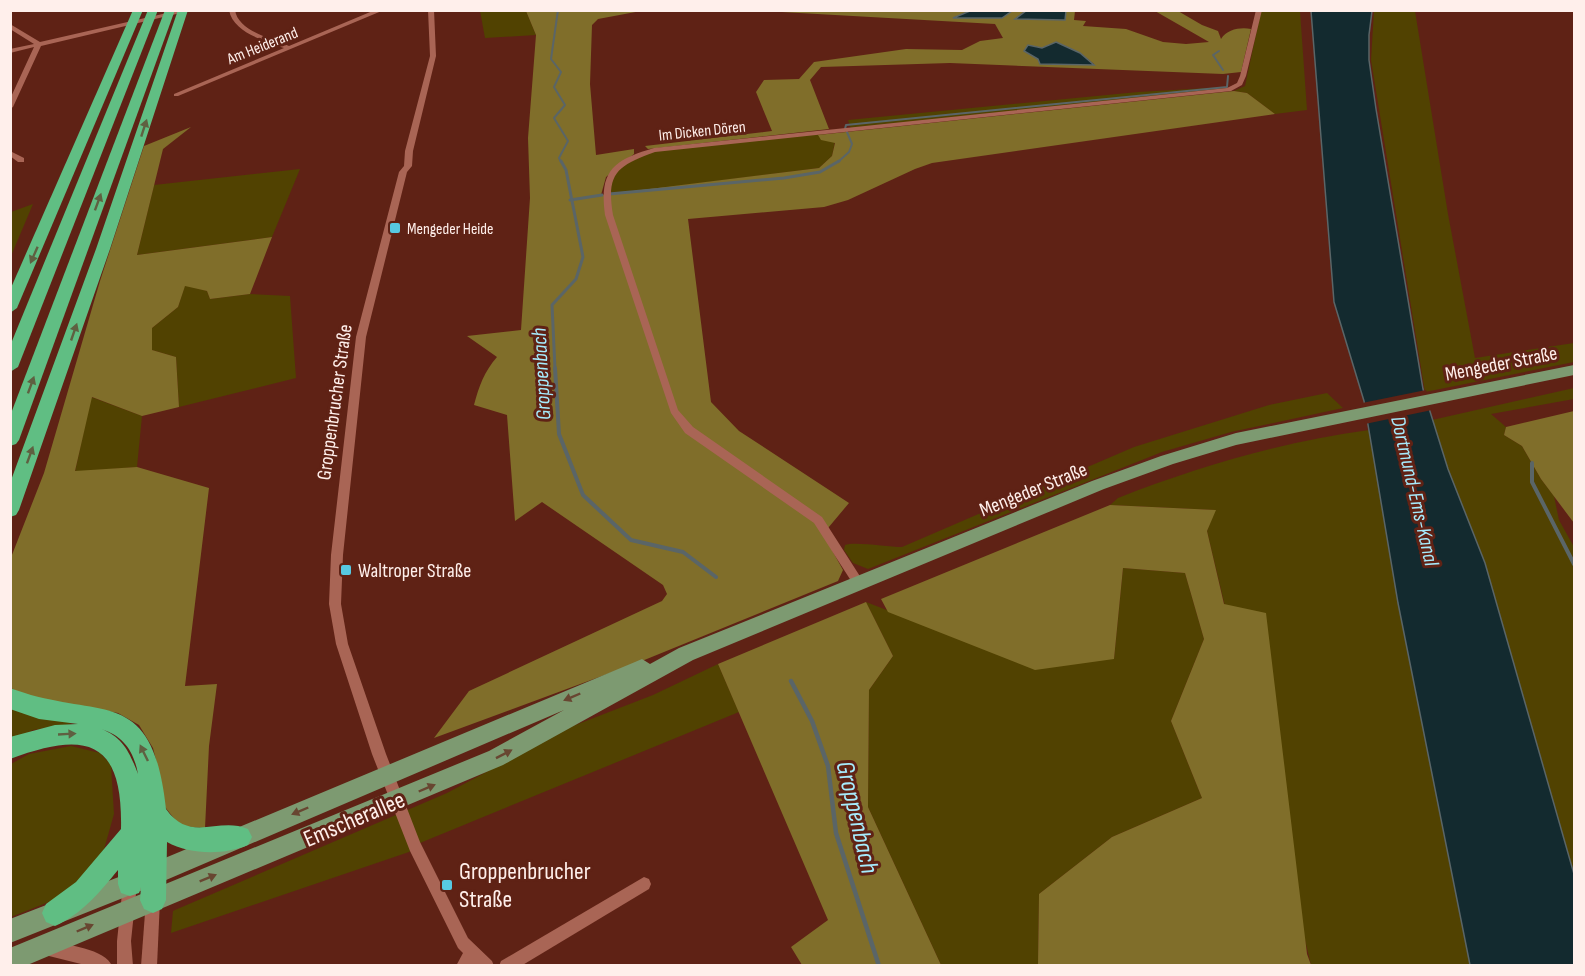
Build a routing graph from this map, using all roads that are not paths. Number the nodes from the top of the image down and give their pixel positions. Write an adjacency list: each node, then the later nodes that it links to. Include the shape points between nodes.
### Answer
1 (232, 10): 10 (street, via 235,22 243,28)
2 (381, 10): 10 (street, Am Heiderand)
3 (431, 10): 39 (street, Groppenbrucher Straße, via 432,56 408,166 403,172 361,338 334,604 342,644 380,757)
4 (1258, 10): 23 (street, Im Dicken Dören, via 1243,76 1236,88 679,146 637,156 609,177 604,194 609,215 674,411 689,430 818,519)
5 (177, 13): 9 (street); 21 (highway, one-way to 5); 22 (highway, one-way to 5, via 104,249)
6 (150, 16): 19 (highway)
7 (134, 19): 18 (highway, one-way to 18)
8 (10, 26): 9 (street)
9 (39, 44): 11 (street); 15 (street)
10 (289, 48): 13 (street, Am Heiderand)
11 (10, 51)
12 (178, 87): 13 (street)
13 (186, 91): 14 (street, Am Heiderand)
14 (176, 95)
15 (10, 107)
16 (10, 153): 17 (street, via 21,160)
17 (10, 165)
18 (10, 308)
19 (10, 367)
20 (1575, 370): 23 (main road, Mengeder Straße, via 1236,439 1098,485)
21 (10, 440)
22 (10, 510)
23 (859, 584): 24 (main road, Mengeder Straße)
24 (737, 633): 25 (main road, Emscherallee)
25 (686, 654): 30 (main road, Emscherallee, one-way to 30, via 654,663); 34 (main road, Emscherallee, one-way to 25, via 451,778 532,739)
26 (10, 698): 28 (highway, one-way to 26, via 148,760 129,731 89,716 44,710)
27 (10, 748): 29 (highway, one-way to 29, via 51,735 77,734 96,738 110,747 122,759 129,780)
28 (153, 810): 30 (highway, via 176,836); 31 (highway)
29 (132, 834): 32 (highway); 36 (highway, via 85,891)
30 (240, 837): 31 (main road, Emscherallee)
31 (154, 874): 32 (main road, Emscherallee); 34 (highway)
32 (130, 884): 35 (street); 36 (main road, Emscherallee)
33 (644, 884): 45 (street)
34 (153, 900): 35 (main road, Emscherallee); 43 (street)
35 (128, 910): 38 (main road, Emscherallee, one-way to 35); 42 (street)
36 (55, 913): 37 (main road, Emscherallee)
37 (10, 931)
38 (43, 946): 40 (main road, Emscherallee); 41 (street, via 85,956)
39 (467, 959): 44 (street, Groppenbrucher Straße)
40 (10, 960)
41 (105, 966)
42 (125, 966)
43 (149, 966)
44 (487, 966)
45 (506, 966)

